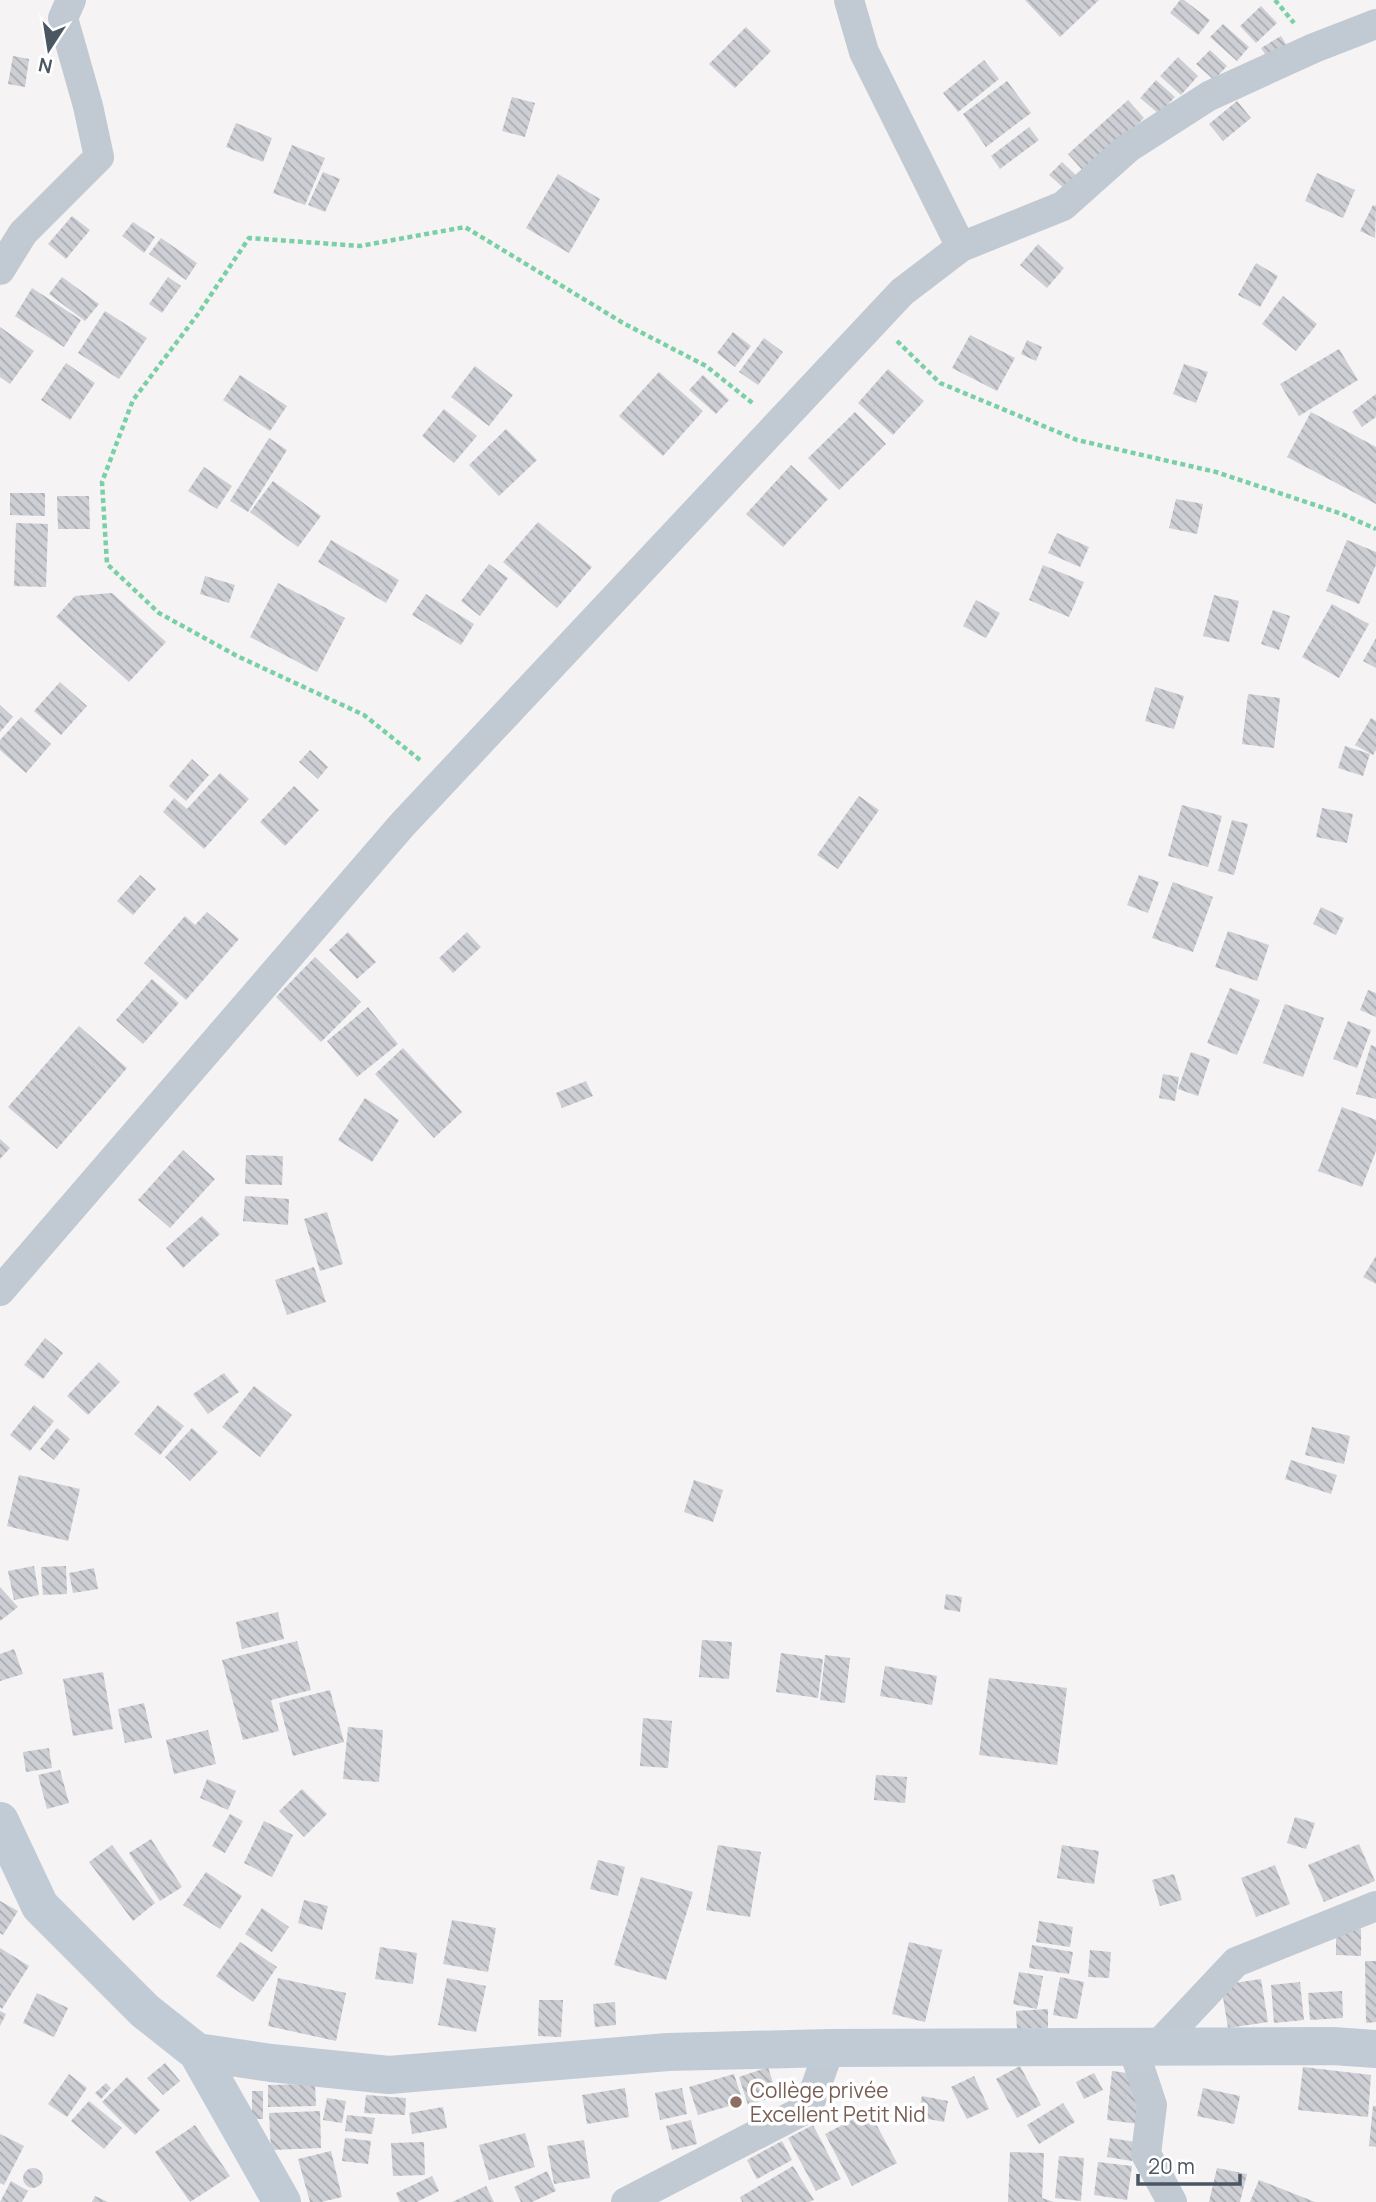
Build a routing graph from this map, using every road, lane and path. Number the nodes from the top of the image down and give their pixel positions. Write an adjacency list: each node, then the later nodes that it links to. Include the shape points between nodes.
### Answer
1 (71, 0): 5 (street, via 63,18 99,157 23,233)
2 (849, 0): 4 (street, via 864,52)
3 (1376, 24): 4 (street, via 1209,96 1128,148 1063,206)
4 (961, 247): 6 (street, via 902,292)
5 (0, 270)
6 (877, 321): 7 (street); 8 (path, via 940,383 1002,409 1077,440 1216,472)
7 (780, 424): 9 (street); 9 (path, via 706,366 623,323 464,227 360,246 249,238 133,400 102,482 107,564 159,613 237,656 364,715)
8 (1376, 529)
9 (446, 780): 10 (street, via 402,825)
10 (0, 1291)
11 (0, 1821): 16 (street, via 40,1906 145,2011)
12 (1376, 1906): 14 (street, via 1236,1962)
13 (830, 2048): 14 (street); 16 (street, via 668,2052 389,2075); 18 (street, via 808,2108)
14 (1144, 2048): 15 (street); 19 (street, via 1152,2105 1146,2154)
15 (1376, 2049)
16 (197, 2052): 17 (street)
17 (282, 2202)
18 (626, 2202)
19 (1172, 2202)

